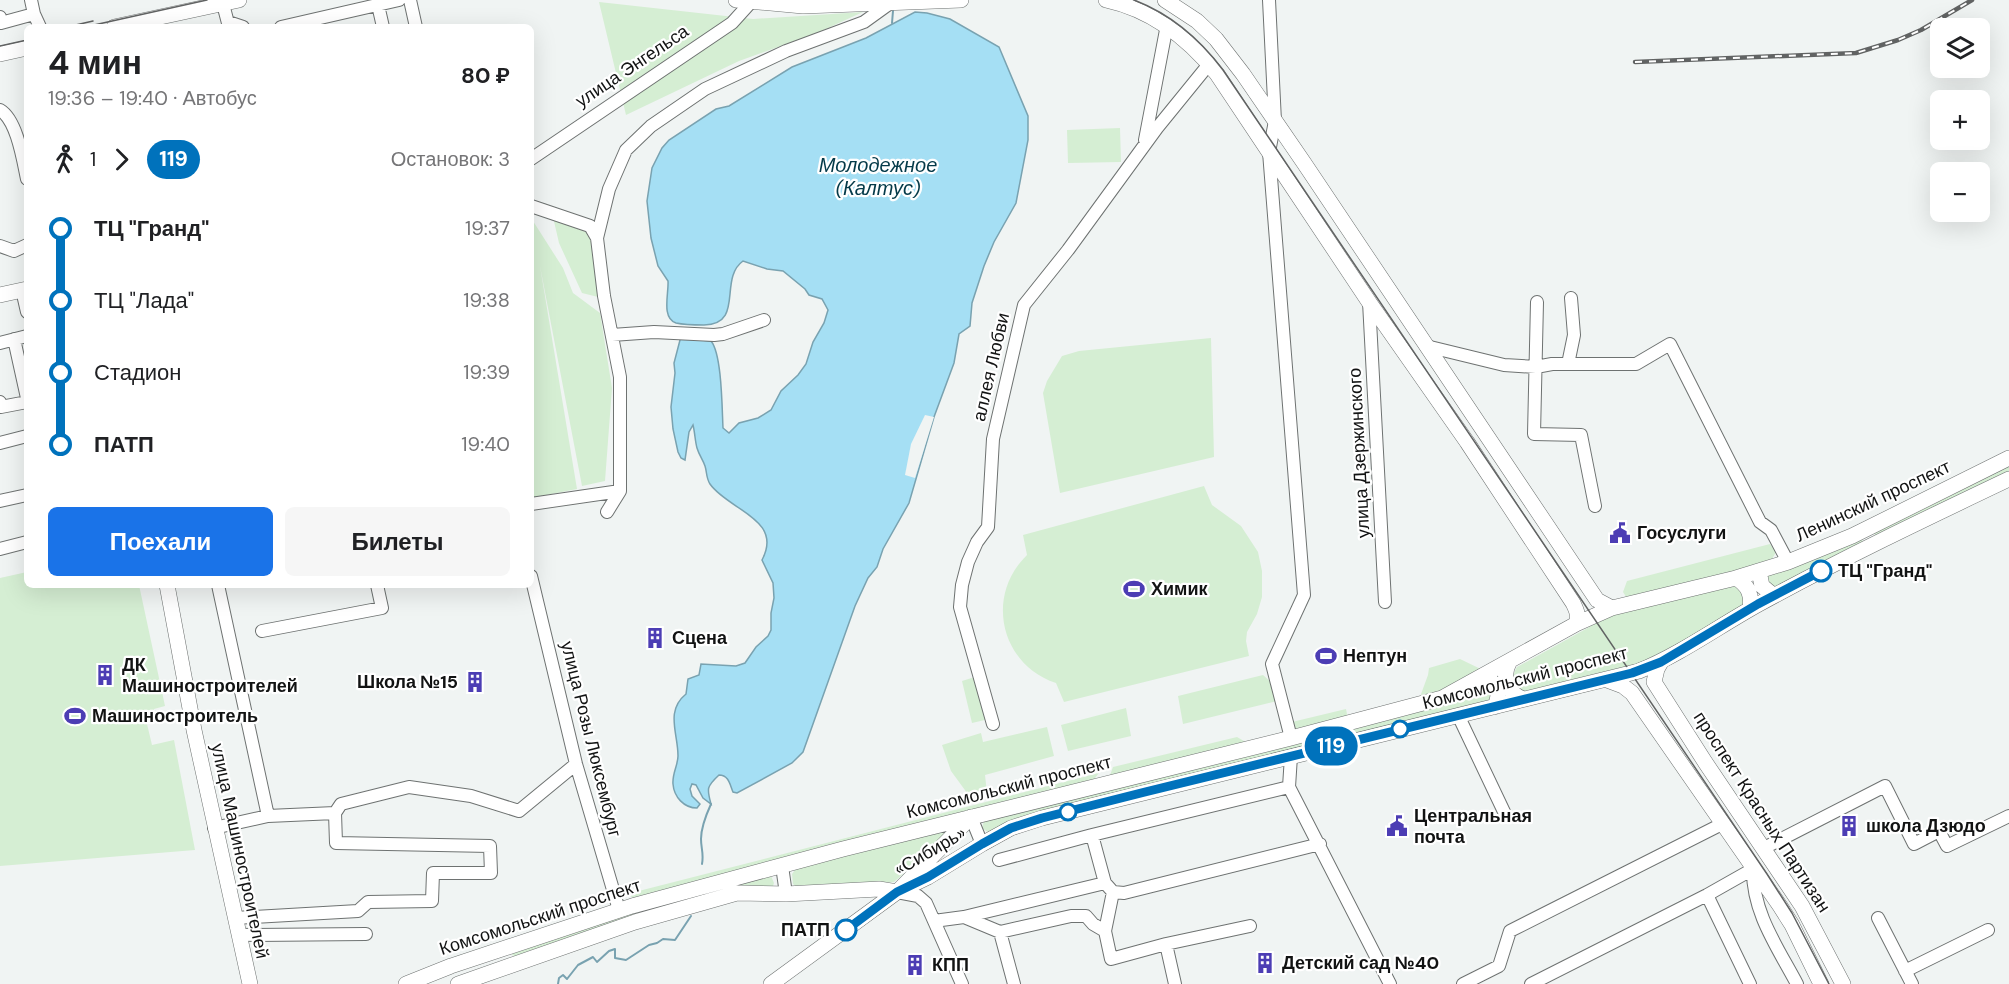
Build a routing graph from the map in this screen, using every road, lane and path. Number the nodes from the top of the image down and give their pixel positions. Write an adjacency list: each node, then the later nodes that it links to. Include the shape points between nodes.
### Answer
1 (31, 0): 13 (street)
2 (239, 0): 10 (main road)
3 (399, 0): 12 (street)
4 (410, 0): 20 (street)
5 (961, 0): 11 (main road)
6 (1106, 0): 28 (main road, via 1126,4 1168,26 1200,53)
7 (1165, 0): 26 (main road, via 1216,39)
8 (1269, 0): 26 (street)
9 (743, 1): 11 (main road, via 803,6); 29 (street, улица Энгельса, via 732,23)
10 (223, 4): 16 (main road); 17 (street)
11 (889, 4): 32 (street, via 864,22 786,51 705,89 651,126 626,150 609,189)
12 (378, 5): 18 (street); 19 (street)
13 (34, 14): 14 (street, via 1,23); 15 (street)
14 (0, 17)
15 (39, 24)
16 (129, 24)
17 (228, 24)
18 (294, 24)
19 (382, 24)
20 (415, 24)
21 (1166, 30): 27 (street)
22 (24, 49): 23 (main road)
23 (0, 54)
24 (1205, 69): 27 (street, аллея Любви)
25 (0, 110): 30 (street, via 8,114)
26 (1275, 121): 28 (street); 45 (main road)
27 (1144, 144): 83 (street, аллея Любви, via 1024,304 993,439 988,527 968,562 960,606)
28 (1269, 152): 38 (main road); 84 (street, via 1304,595 1272,664)
29 (534, 157)
30 (24, 166)
31 (538, 207): 32 (street, via 590,226)
32 (597, 238): 41 (street)
33 (0, 246): 34 (street, via 14,251)
34 (24, 246)
35 (24, 290): 36 (main road)
36 (0, 295)
37 (1571, 298): 46 (street, via 1574,336)
38 (1369, 302): 71 (street, улица Дзержинского); 74 (main road, via 1573,603 1578,612)
39 (1537, 302): 47 (street)
40 (764, 320): 41 (street, via 714,335)
41 (612, 335): 55 (street, via 620,377)
42 (24, 337): 43 (street)
43 (14, 339): 44 (street); 48 (street)
44 (0, 343)
45 (1426, 345): 47 (street, via 1504,365); 72 (main road, via 1597,600)
46 (1568, 364): 47 (street); 63 (street, via 1636,364 1670,344 1761,522 1772,531)
47 (1536, 367): 59 (street, via 1534,434 1581,435)
48 (24, 386)
49 (24, 401): 50 (street, via 1,407)
50 (0, 402)
51 (24, 437): 52 (street)
52 (0, 443)
53 (2009, 458): 63 (main road, Ленинский проспект, via 1852,536)
54 (2009, 479): 70 (main road)
55 (620, 490): 58 (street); 60 (street)
56 (24, 496): 57 (street)
57 (0, 501)
58 (534, 504)
59 (1595, 506)
60 (608, 512)
61 (24, 543): 62 (street)
62 (0, 549)
63 (1788, 562): 64 (main road, Ленинский проспект)
64 (1759, 571): 65 (main road, Ленинский проспект); 70 (main road, via 1762,586)
65 (1736, 578): 72 (main road, Ленинский проспект); 73 (main road, via 1749,590)
66 (168, 588): 94 (main road, улица Машиностроителей)
67 (219, 588): 89 (street)
68 (378, 588): 75 (street, via 382,608)
69 (534, 588): 86 (street, улица Розы Люксембург)
70 (1774, 596): 73 (main road)
71 (1385, 602)
72 (1612, 608): 74 (main road, Комсомольский проспект)
73 (1750, 609): 77 (main road)
74 (1576, 624): 76 (main road, Комсомольский проспект)
75 (262, 631)
76 (1510, 661): 78 (main road, Комсомольский проспект); 80 (main road, via 1507,685)
77 (1661, 662): 79 (main road, Комсомольский проспект); 98 (main road, проспект Красных Партизан, via 1654,682)
78 (1479, 678): 81 (main road, via 1488,679 1498,688); 84 (main road, Комсомольский проспект, via 1442,698)
79 (1606, 680): 80 (main road, Комсомольский проспект); 93 (main road, проспект Красных Партизан, via 1632,693)
80 (1523, 699): 81 (main road, Комсомольский проспект)
81 (1494, 707): 82 (main road, Комсомольский проспект)
82 (1458, 715): 85 (main road, Комсомольский проспект); 90 (street)
83 (993, 724)
84 (1292, 738): 92 (main road, Комсомольский проспект)
85 (1291, 756): 87 (street); 96 (main road, Комсомольский проспект, via 1042,818 1011,828)
86 (576, 765): 88 (street, via 519,811 471,796 409,787 341,804); 108 (street, улица Розы Люксембург)
87 (1289, 787): 95 (street); 97 (street)
88 (335, 813): 89 (street); 110 (street, via 336,843 490,846 491,873 433,873 432,901 368,902 358,911)
89 (268, 816): 94 (street)
90 (1506, 816)
91 (2009, 816): 98 (street, via 1947,846 1940,831 1914,844 1885,786)
92 (971, 817): 96 (street); 100 (main road, Комсомольский проспект); 104 (main road, «Сибирь»)
93 (1722, 824): 101 (main road, проспект Красных Партизан); 131 (street, via 1510,931 1499,966)
94 (214, 828): 110 (main road, улица Машиностроителей)
95 (1092, 835): 99 (street); 103 (street)
96 (982, 844): 102 (main road, «Сибирь»)
97 (1320, 844): 103 (street, via 1124,893); 130 (street)
98 (1764, 848): 136 (main road, проспект Красных Партизан, via 1802,906)
99 (999, 860)
100 (782, 866): 105 (street); 108 (main road, Комсомольский проспект)
101 (1753, 869): 106 (street); 134 (street, via 1757,906); 135 (main road, проспект Красных Партизан, via 1792,925)
102 (928, 877): 104 (main road, «Сибирь»); 107 (street)
103 (1109, 888): 109 (street); 115 (street)
104 (897, 892): 105 (main road, Комсомольский проспект, via 879,889); 107 (street, via 918,896); 126 (main road, «Сибирь»)
105 (786, 894): 121 (main road, Комсомольский проспект, via 737,893 707,900)
106 (1707, 895): 132 (street); 133 (street)
107 (926, 903): 112 (street)
108 (619, 910): 120 (main road, Комсомольский проспект)
109 (964, 917): 112 (street); 116 (street)
110 (236, 918): 117 (main road, улица Машиностроителей)
111 (1878, 918): 122 (street)
112 (934, 921): 127 (street)
113 (1250, 926): 119 (street)
114 (1988, 930): 122 (street)
115 (1105, 931): 116 (street, via 1086,916 1071,916); 119 (street, via 1111,958)
116 (1000, 932): 128 (street)
117 (239, 934): 118 (street); 123 (main road, улица Машиностроителей)
118 (366, 934)
119 (1166, 944): 129 (street)
120 (500, 949): 121 (main road, via 507,955); 124 (main road, Комсомольский проспект)
121 (506, 967): 125 (main road, Комсомольский проспект)
122 (1905, 971): 137 (street)
123 (250, 984)
124 (406, 984)
125 (458, 984)
126 (771, 984)
127 (962, 984)
128 (1014, 984)
129 (1175, 984)
130 (1390, 984)
131 (1463, 984)
132 (1531, 984)
133 (1750, 984)
134 (1797, 984)
135 (1821, 984)
136 (1843, 984)
137 (1912, 984)

